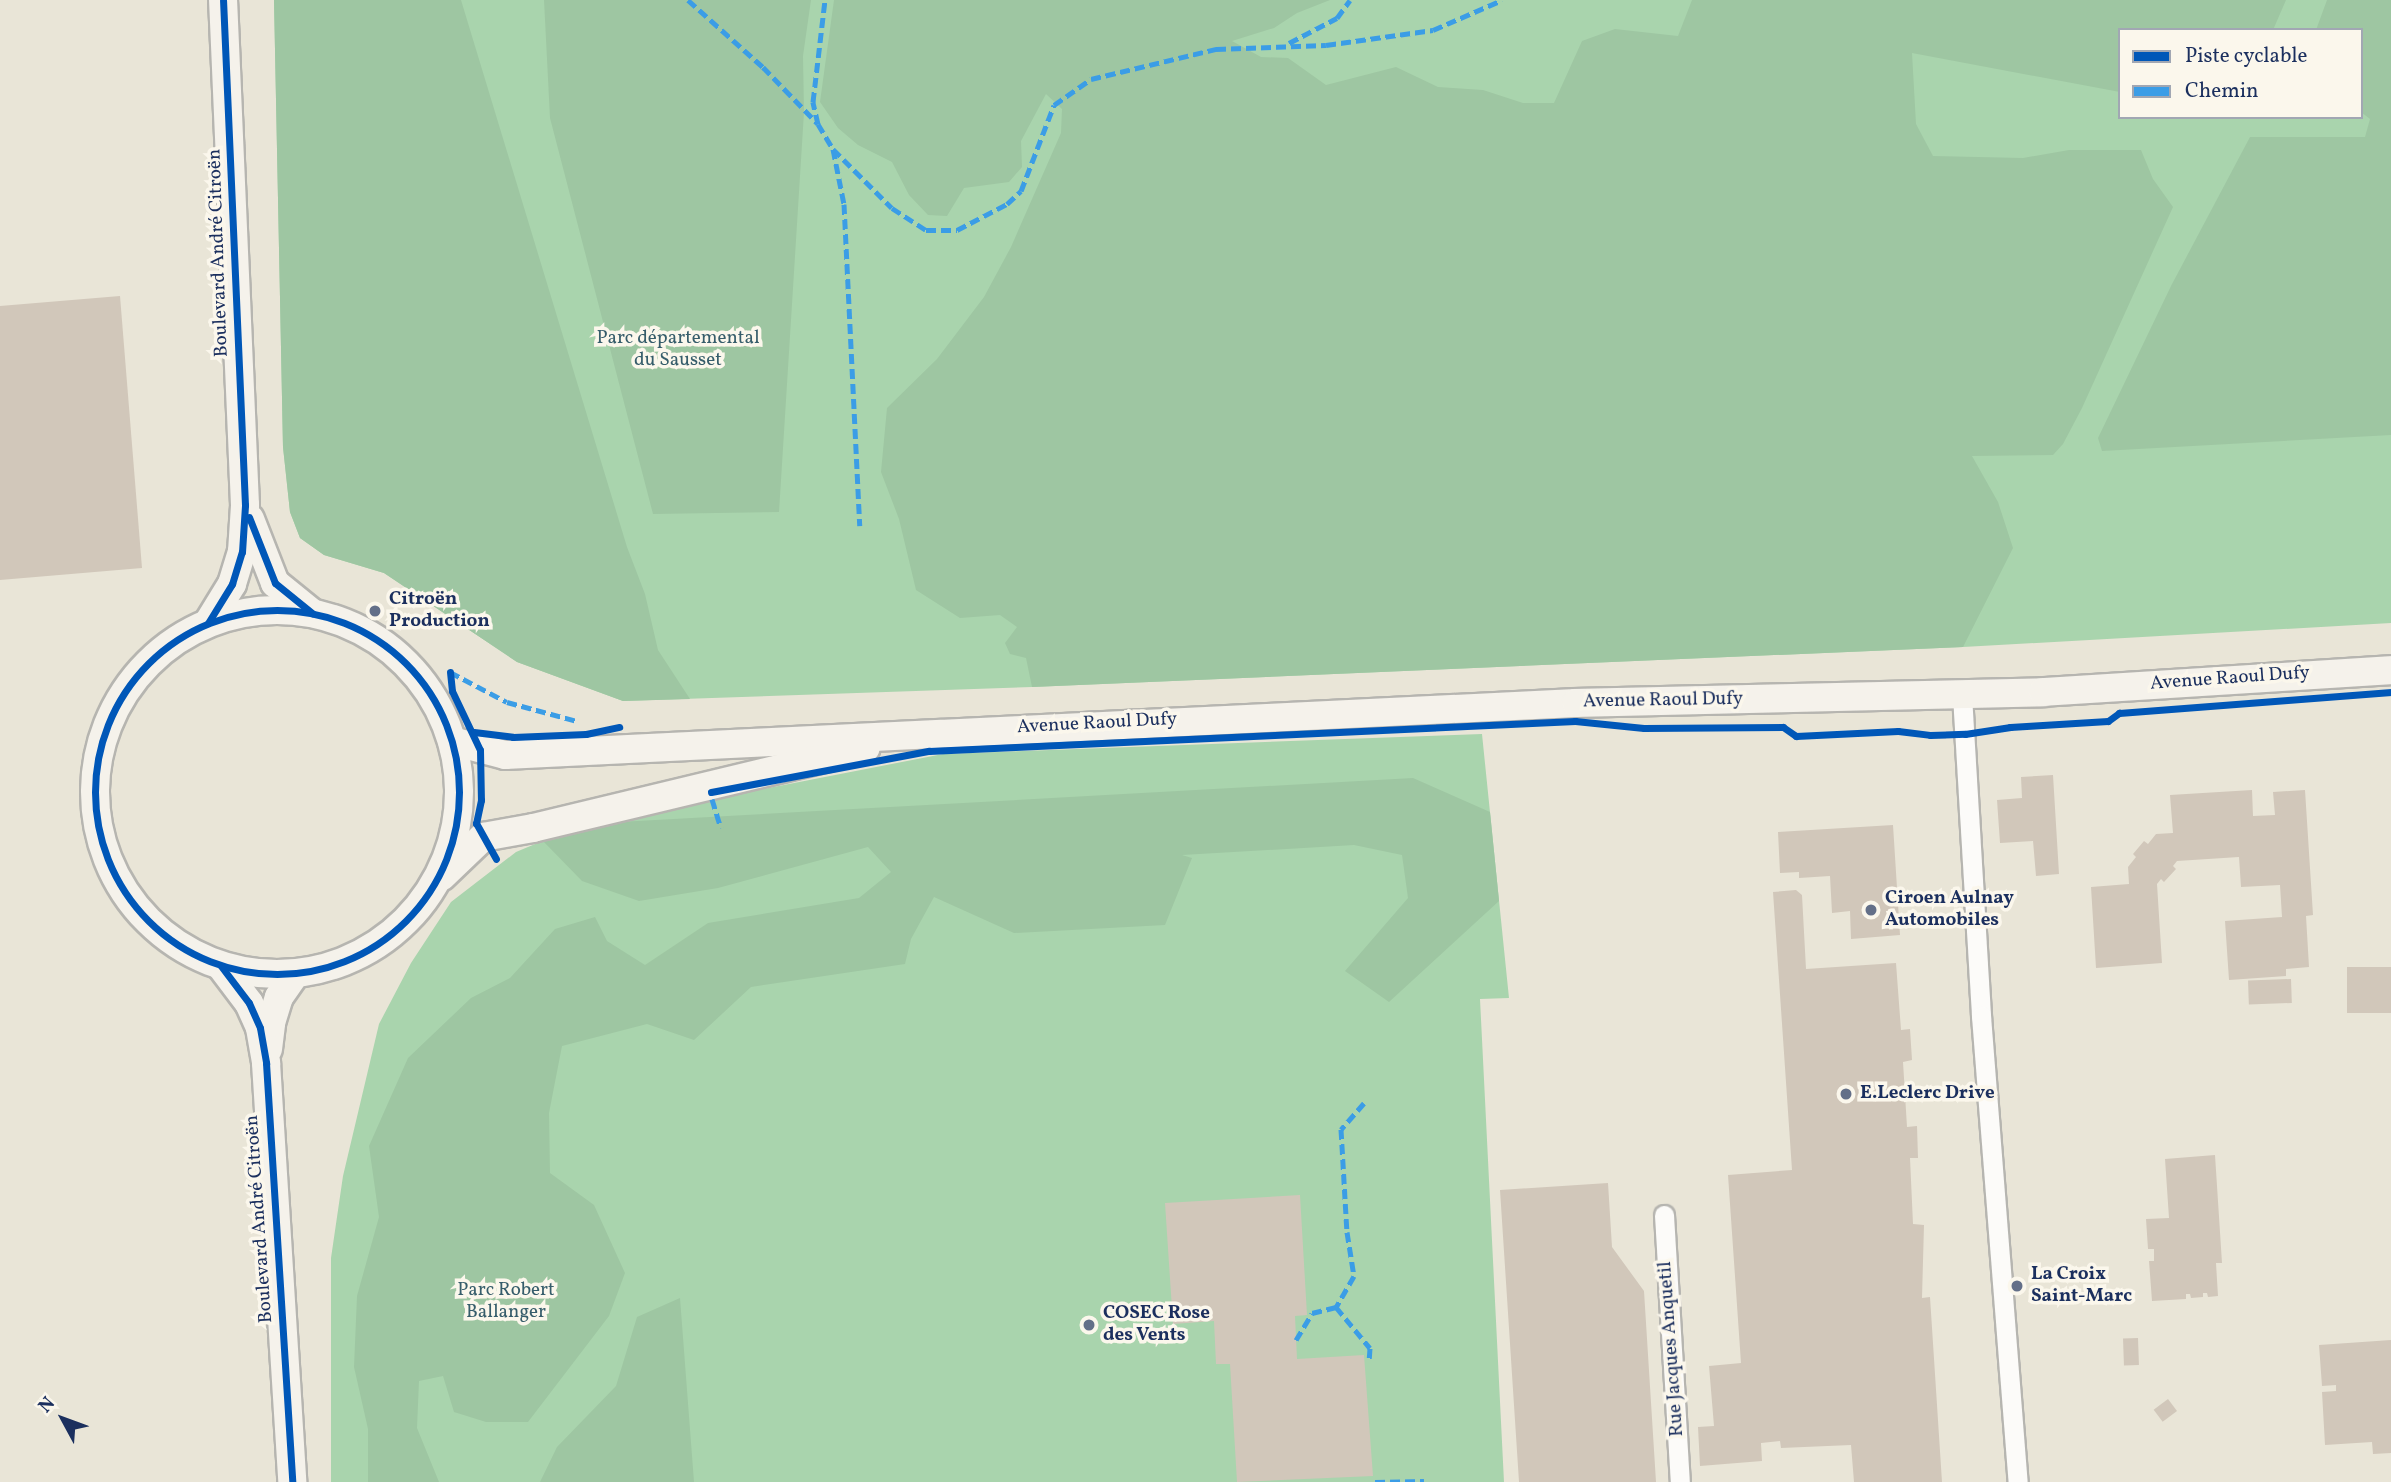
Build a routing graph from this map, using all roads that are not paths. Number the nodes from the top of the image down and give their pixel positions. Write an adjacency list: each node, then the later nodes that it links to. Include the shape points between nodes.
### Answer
1 (223, 0): 2 (main road, Boulevard André Citroën)
2 (245, 505): 3 (main road, Boulevard André Citroën, via 275,583); 4 (main road, Boulevard André Citroën, via 242,552 232,584)
3 (312, 612): 4 (main road, via 242,612); 8 (main road, via 374,637 400,657 423,682)
4 (208, 623): 10 (main road, via 166,646 132,680 103,737 93,788 104,851 126,897 152,927 185,951)
5 (2391, 670): 6 (main road, Avenue Raoul Dufy)
6 (1962, 695): 7 (main road, Avenue Raoul Dufy, via 1576,702); 16 (street, via 1981,1016)
7 (936, 732): 8 (main road, Avenue Raoul Dufy, via 505,755); 9 (main road, Avenue Raoul Dufy, via 483,837)
8 (452, 741): 9 (main road, via 459,776 458,813 450,849)
9 (435, 883): 11 (main road, via 390,935 361,954)
10 (221, 967): 11 (main road); 12 (main road, Boulevard André Citroën, via 249,1003 260,1028)
11 (295, 974): 12 (main road, Boulevard André Citroën, via 279,997)
12 (266, 1063): 14 (main road, Boulevard André Citroën)
13 (1664, 1216): 15 (street, Rue Jacques Anquetil)
14 (292, 1482)
15 (1680, 1482)
16 (2018, 1482)

